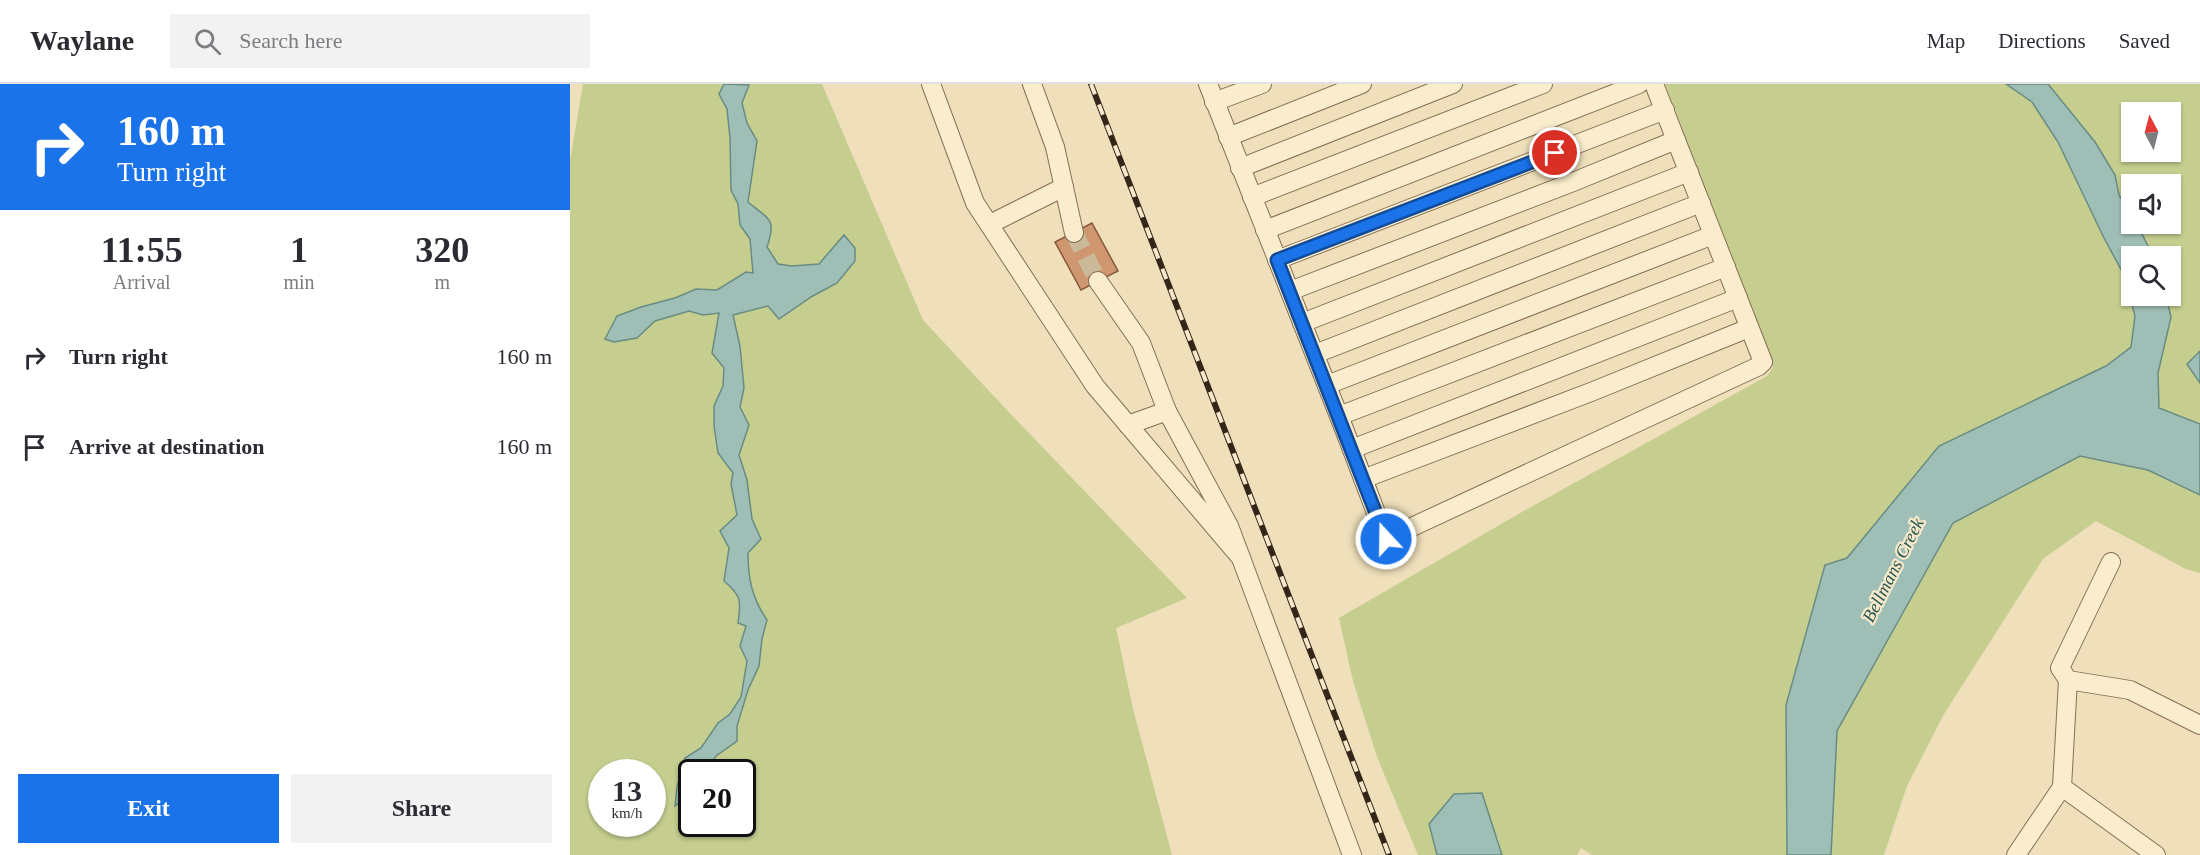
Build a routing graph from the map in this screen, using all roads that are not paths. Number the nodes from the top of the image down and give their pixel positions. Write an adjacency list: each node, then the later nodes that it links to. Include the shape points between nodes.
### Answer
1 (931, 84): 19 (lane, via 975,203)
2 (1032, 84): 16 (lane, via 1056,147)
3 (1208, 84): 10 (lane)
4 (1262, 84): 10 (lane)
5 (1362, 84): 12 (lane)
6 (1453, 84): 14 (lane)
7 (1543, 84): 17 (lane)
8 (1639, 84): 20 (lane)
9 (1654, 84): 11 (lane)
10 (1214, 102): 12 (lane)
11 (1665, 110): 13 (lane); 23 (lane)
12 (1228, 137): 14 (lane)
13 (1676, 140): 15 (lane); 26 (lane)
14 (1240, 168): 17 (lane)
15 (1689, 172): 18 (lane); 28 (lane)
16 (1064, 187): 19 (lane); 21 (lane)
17 (1252, 197): 20 (lane)
18 (1701, 203): 22 (lane); 30 (lane)
19 (990, 224): 34 (lane, via 1095,386)
20 (1265, 230): 23 (lane)
21 (1074, 233)
22 (1713, 235): 24 (lane); 31 (lane)
23 (1277, 260): 26 (lane)
24 (1726, 267): 27 (lane); 33 (lane)
25 (1098, 281): 32 (lane, via 1141,342)
26 (1290, 291): 28 (lane)
27 (1738, 298): 29 (lane); 35 (lane)
28 (1302, 323): 30 (lane)
29 (1749, 328): 36 (lane); 36 (lane, via 1763,362 1759,366 1386,539)
30 (1315, 354): 31 (lane)
31 (1327, 386): 33 (lane)
32 (1167, 411): 34 (lane); 37 (lane, via 1229,526)
33 (1339, 416): 35 (lane)
34 (1128, 424): 37 (lane)
35 (1352, 449): 36 (lane)
36 (1363, 479)
37 (1241, 558): 42 (lane)
38 (2111, 562): 39 (lane, via 2060,668)
39 (2068, 680): 40 (lane, via 2130,690); 41 (lane)
40 (2200, 725)
41 (2062, 787): 43 (lane); 44 (lane)
42 (1352, 855)
43 (2016, 855)
44 (2156, 855)

